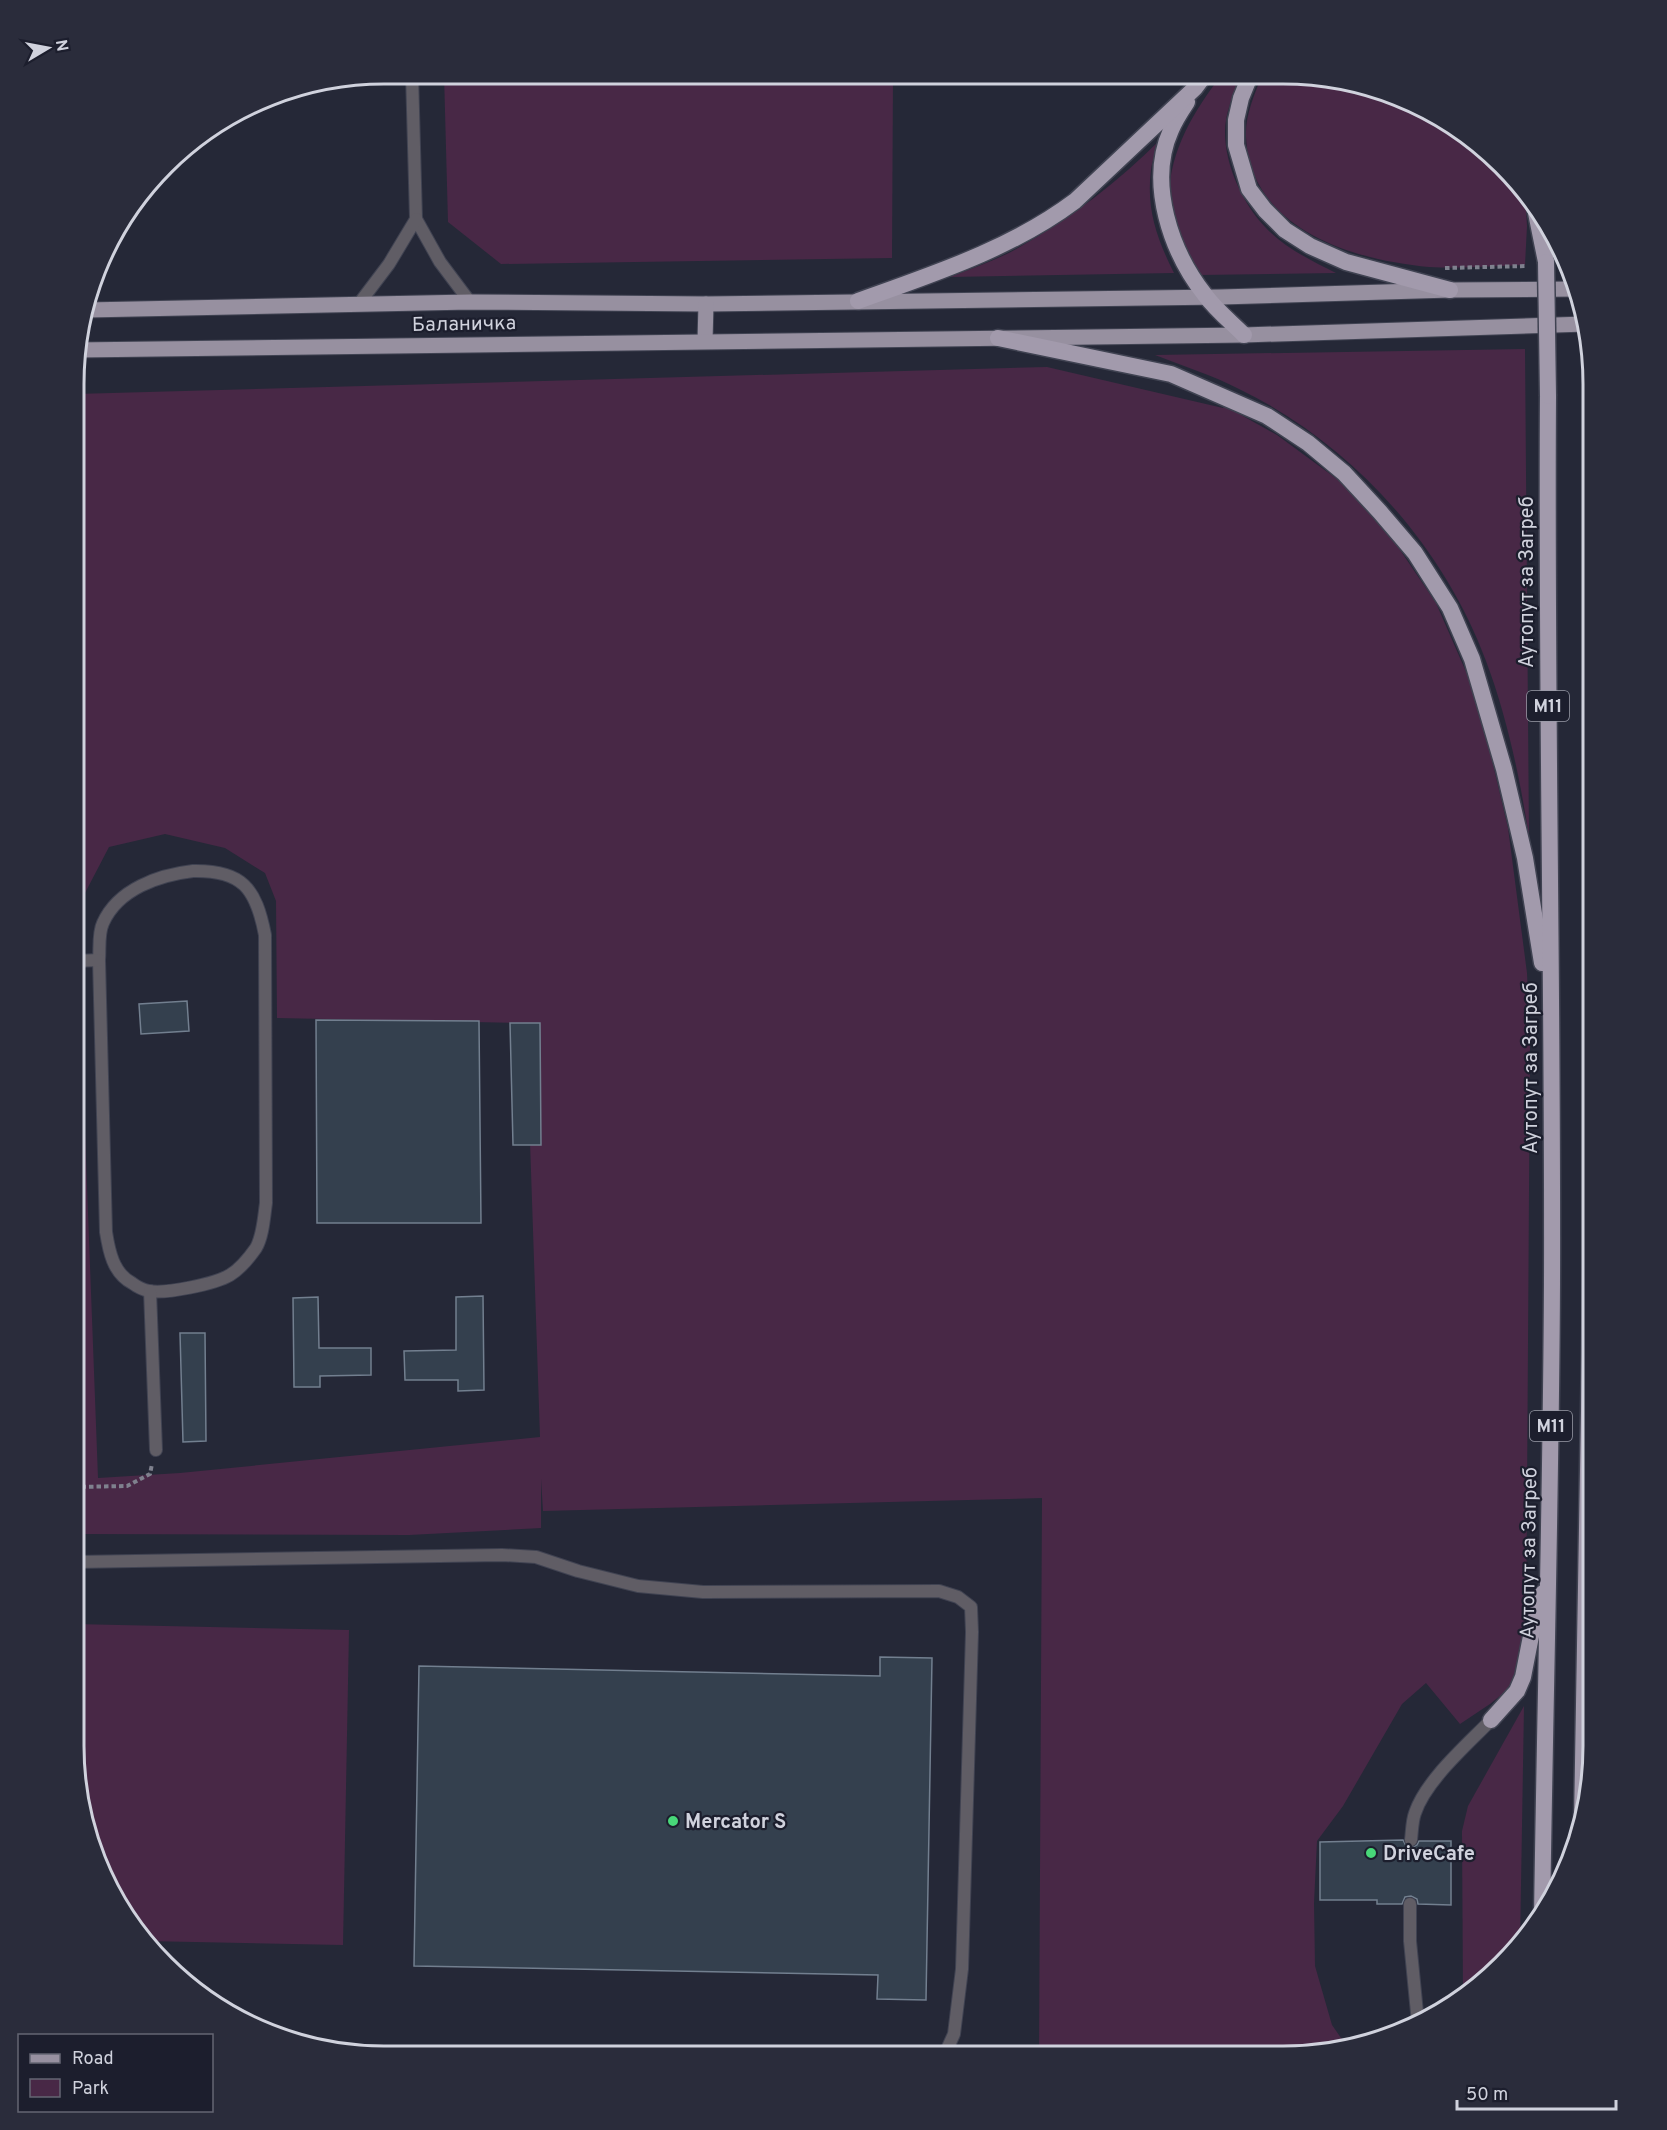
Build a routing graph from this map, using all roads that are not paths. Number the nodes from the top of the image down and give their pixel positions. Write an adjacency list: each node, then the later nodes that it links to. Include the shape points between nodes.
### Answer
1 (412, 84): 5 (lane)
2 (1197, 84): 12 (highway, via 1058,214 999,247)
3 (1198, 84): 11 (highway, via 1170,131 1162,191 1177,250)
4 (1247, 84): 10 (highway, via 1236,120 1236,145 1249,189 1265,210 1285,230 1335,258)
5 (416, 219): 13 (lane, via 440,262); 15 (lane)
6 (1536, 223): 8 (highway)
7 (1543, 234): 8 (highway, Аутопут за Загреб / M11)
8 (1540, 264): 24 (highway, Аутопут за Загреб / M11, bridge, via 1548,396)
9 (1568, 289): 10 (main road, Баланичка)
10 (1450, 290): 11 (main road, Баланичка)
11 (1206, 297): 12 (main road, Баланичка); 18 (highway)
12 (858, 301): 14 (main road, Баланичка)
13 (470, 302): 14 (main road, Баланичка); 15 (main road, Баланичка)
14 (706, 304): 20 (main road)
15 (358, 305): 16 (main road, Баланичка)
16 (93, 310)
17 (1577, 324): 18 (main road, Баланичка)
18 (1244, 335): 19 (main road, Баланичка)
19 (998, 339): 20 (main road, Баланичка); 24 (highway, via 1171,374 1266,416 1344,473 1415,554 1450,608 1487,708 1525,858)
20 (705, 341): 21 (main road, Баланичка)
21 (86, 350)
22 (99, 960): 23 (lane); 25 (lane, via 107,1242 116,1267 130,1283); 25 (lane, via 102,924 114,906 137,887 173,873 229,874 243,884 262,919 266,1203 257,1246 231,1275 190,1288)
23 (84, 961)
24 (1551, 1017): 28 (highway, Аутопут за Загреб / M11)
25 (150, 1291): 26 (lane)
26 (156, 1450)
27 (84, 1562): 34 (lane, via 502,1555 536,1557 649,1587 703,1592 939,1591 958,1597 971,1607 972,1632 963,1957 954,2034)
28 (1549, 1572): 29 (highway, via 1523,1677 1517,1691); 31 (highway, Аутопут за Загреб / M11)
29 (1491, 1720): 30 (lane, via 1430,1787 1415,1813)
30 (1411, 1840)
31 (1542, 1897)
32 (1410, 1904): 33 (lane)
33 (1418, 2014)
34 (949, 2046)

